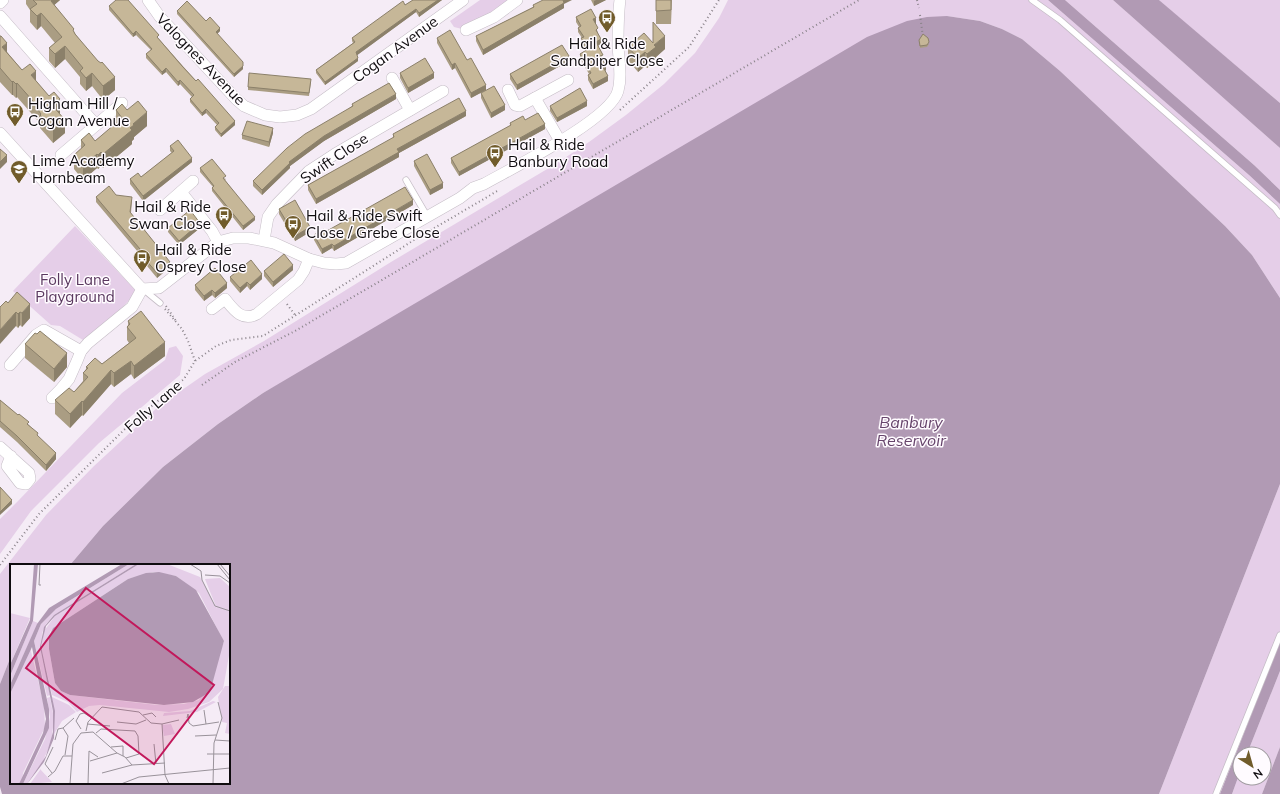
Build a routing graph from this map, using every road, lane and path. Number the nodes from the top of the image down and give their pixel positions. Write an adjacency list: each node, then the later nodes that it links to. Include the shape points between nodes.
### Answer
1 (3, 0): 10 (street)
2 (148, 0): 21 (street, Valognes Avenue, via 160,17 244,106 265,116 297,115)
3 (463, 0): 21 (street, Cogan Avenue)
4 (518, 0): 14 (street, via 494,17)
5 (620, 0): 27 (street, via 618,92 604,112)
6 (719, 0): 24 (path, via 689,47)
7 (860, 0): 49 (path, via 295,331 235,362)
8 (917, 0): 11 (path)
9 (1032, 0): 35 (lane, via 1060,20 1275,208)
10 (0, 3)
11 (919, 8)
12 (920, 15): 15 (path)
13 (0, 16): 25 (street)
14 (466, 30)
15 (923, 38)
16 (392, 78): 23 (street)
17 (568, 80): 20 (street)
18 (508, 90): 20 (street, via 517,106)
19 (443, 91): 23 (street, Swift Close)
20 (536, 98): 27 (street)
21 (326, 99)
22 (122, 103): 25 (street)
23 (410, 110): 36 (street, Swift Close, via 309,171 268,217)
24 (619, 111)
25 (96, 125): 28 (street)
26 (0, 133): 39 (street)
27 (560, 141): 34 (street)
28 (62, 155)
29 (406, 180): 34 (lane)
30 (193, 181): 32 (street)
31 (504, 187): 44 (path)
32 (181, 192): 33 (street); 37 (street)
33 (160, 210)
34 (427, 216): 38 (street, via 346,263 324,263)
35 (1280, 216)
36 (264, 240): 37 (street, via 233,238); 38 (street)
37 (218, 242): 40 (street)
38 (309, 259): 42 (street, via 298,280 257,314 251,317 240,315 225,299)
39 (142, 289): 40 (street); 41 (lane); 46 (street, via 132,307)
40 (155, 289): 45 (path)
41 (160, 304): 45 (path)
42 (212, 309)
43 (291, 309): 44 (path)
44 (295, 315): 47 (path, via 263,336 230,340 216,346)
45 (182, 329): 47 (path)
46 (81, 350): 48 (street, via 44,330 36,335); 50 (street, via 69,379)
47 (195, 361): 53 (path, Folly Lane, via 184,379 129,425 39,514)
48 (10, 365)
49 (202, 385)
50 (52, 398)
51 (0, 447): 52 (street)
52 (11, 456)
53 (0, 565)
54 (1280, 635): 55 (lane)
55 (1216, 794)

